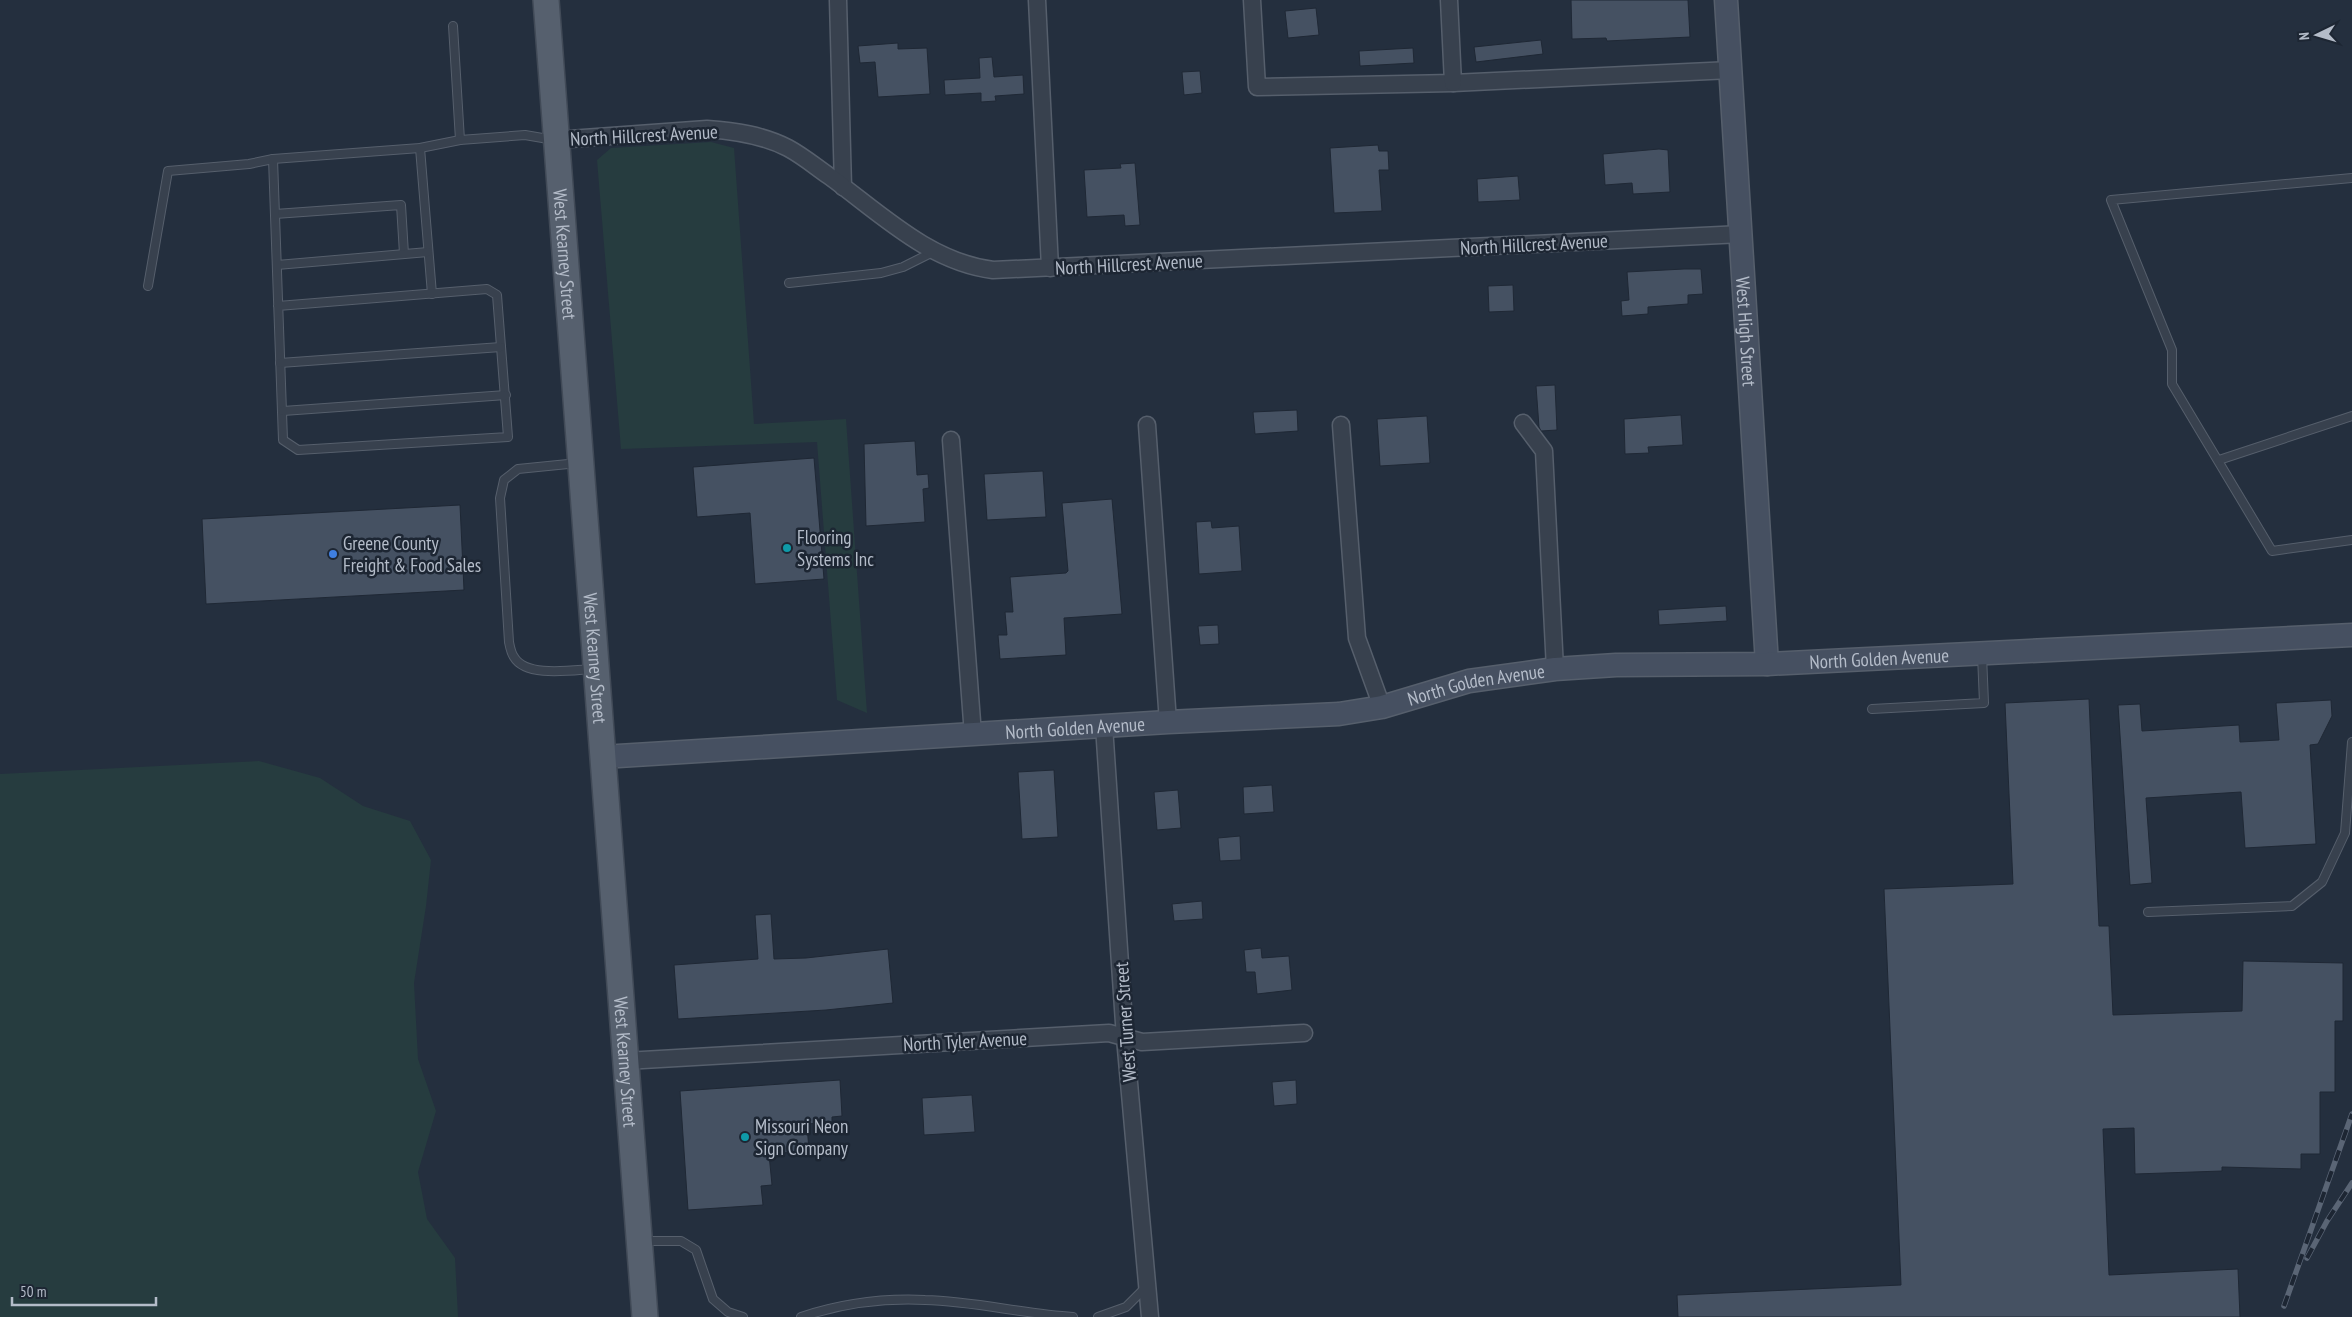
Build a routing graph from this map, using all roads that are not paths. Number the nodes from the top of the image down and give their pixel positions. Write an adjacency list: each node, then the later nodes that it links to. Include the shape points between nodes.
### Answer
1 (546, 0): 11 (main road, West Kearney Street)
2 (838, 0): 15 (street)
3 (1037, 0): 22 (street)
4 (1252, 0): 9 (street, via 1257,87)
5 (1449, 0): 9 (street)
6 (1726, 0): 8 (street, West High Street)
7 (452, 26): 10 (lane)
8 (1731, 70): 9 (street); 17 (street, West High Street)
9 (1454, 83)
10 (460, 140): 11 (lane, via 525,135); 12 (lane)
11 (556, 140): 15 (street, North Hillcrest Avenue, via 707,129 742,133 789,149); 37 (main road, West Kearney Street)
12 (420, 148): 13 (lane); 18 (lane)
13 (273, 159): 16 (lane); 24 (lane, via 168,171)
14 (2352, 178): 36 (lane, via 2111,200 2172,350 2172,384)
15 (844, 187): 19 (street, North Hillcrest Avenue)
16 (275, 214): 20 (lane, via 401,205); 21 (lane)
17 (1742, 234): 22 (street, North Hillcrest Avenue); 41 (street, West High Street)
18 (428, 252): 20 (lane); 25 (lane)
19 (934, 252): 22 (street, North Hillcrest Avenue, via 977,268 1009,271); 23 (lane, via 882,273)
20 (404, 254): 21 (lane)
21 (277, 265): 26 (lane)
22 (1050, 268)
23 (789, 283)
24 (148, 286)
25 (432, 294): 26 (lane); 27 (lane, via 487,290 497,296)
26 (278, 306): 28 (lane)
27 (502, 347): 28 (lane); 29 (lane)
28 (280, 363): 30 (lane)
29 (506, 395): 30 (lane); 30 (lane, via 508,437 298,450 283,440)
30 (283, 411)
31 (2352, 416): 36 (lane)
32 (1523, 422): 43 (street, via 1544,451)
33 (1147, 425): 46 (street)
34 (1341, 425): 44 (street, via 1357,638)
35 (951, 440): 48 (street)
36 (2219, 460): 38 (lane, via 2272,551)
37 (580, 463): 42 (main road, West Kearney Street); 42 (lane, via 518,469 504,480 500,498 509,642 514,658 534,670)
38 (2352, 540)
39 (2352, 635): 40 (street, North Golden Avenue)
40 (1982, 653): 41 (street, North Golden Avenue); 45 (lane, via 1984,703)
41 (1767, 664): 43 (street, North Golden Avenue, via 1616,665)
42 (595, 668): 50 (main road, West Kearney Street)
43 (1555, 669): 44 (street, North Golden Avenue, via 1469,681)
44 (1382, 707): 46 (street, North Golden Avenue, via 1340,714)
45 (1872, 709)
46 (1168, 722): 47 (street, North Golden Avenue)
47 (1104, 726): 48 (street, North Golden Avenue); 53 (street, West Turner Street)
48 (974, 735): 50 (street, North Golden Avenue)
49 (2352, 742): 51 (lane, via 2346,833 2322,882 2292,906)
50 (602, 757): 54 (main road, West Kearney Street)
51 (2148, 912)
52 (1304, 1033): 53 (street, North Tyler Avenue, via 1142,1042)
53 (1125, 1038): 54 (street, North Tyler Avenue, via 1109,1033); 56 (street, West Turner Street)
54 (625, 1061): 55 (main road, West Kearney Street)
55 (639, 1242): 57 (main road, West Kearney Street); 58 (lane, via 681,1241 696,1250 713,1299 728,1312)
56 (1147, 1286): 61 (lane, via 1126,1308); 62 (street, West Turner Street)
57 (644, 1317)
58 (743, 1317)
59 (800, 1317): 60 (lane, via 829,1307 925,1300)
60 (1073, 1317)
61 (1098, 1317)
62 (1150, 1317)

